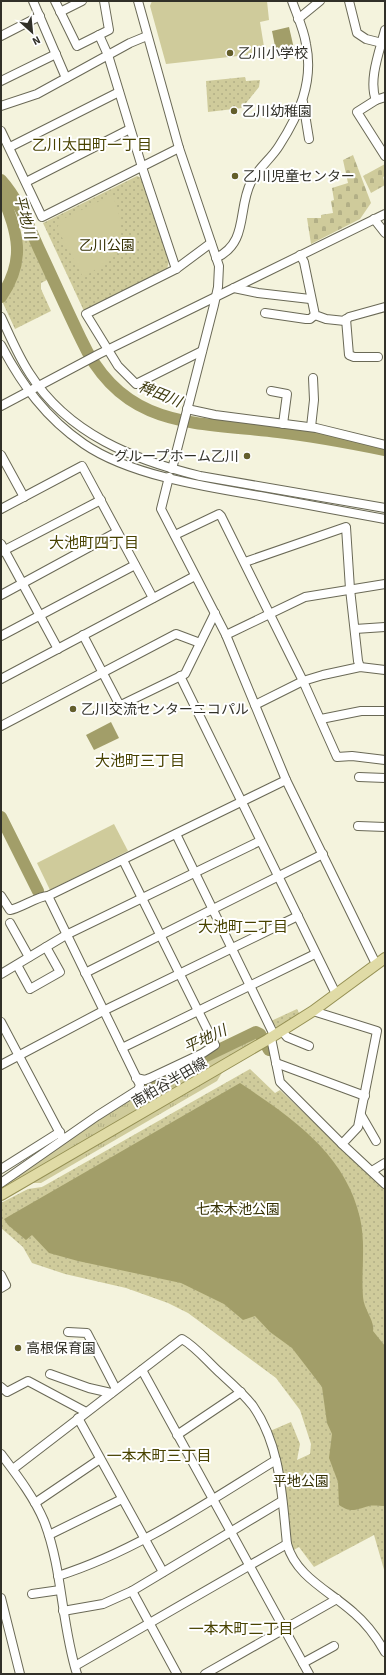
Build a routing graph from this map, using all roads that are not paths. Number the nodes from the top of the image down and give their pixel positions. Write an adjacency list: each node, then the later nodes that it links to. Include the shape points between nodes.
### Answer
1 (33, 1): 10 (street)
2 (55, 1): 9 (street)
3 (82, 1): 9 (street)
4 (104, 1): 13 (street, via 109,30)
5 (138, 1): 15 (street)
6 (292, 1): 11 (street)
7 (320, 1): 11 (street)
8 (349, 1): 16 (street, via 357,33)
9 (60, 12): 13 (street, via 77,46)
10 (40, 16): 14 (street); 17 (street)
11 (298, 19): 24 (street, via 306,44 309,73)
12 (385, 30): 16 (street)
13 (99, 35): 18 (street)
14 (1, 36)
15 (147, 36): 18 (street); 30 (street)
16 (382, 43): 23 (street, via 374,76)
17 (56, 54): 19 (street); 20 (street)
18 (108, 55): 19 (street); 21 (street)
19 (66, 78): 25 (street, via 37,94)
20 (1, 82)
21 (119, 92): 26 (street); 29 (street)
22 (385, 97): 23 (street)
23 (376, 100): 31 (street, via 357,112)
24 (303, 102): 28 (street); 39 (street, via 279,146 259,168 251,183 235,243 226,254)
25 (1, 106)
26 (130, 129): 32 (street); 33 (street)
27 (1, 131): 29 (street)
28 (309, 139)
29 (10, 147): 33 (street)
30 (179, 148): 32 (street); 37 (street)
31 (385, 156)
32 (142, 167): 33 (street, via 42,217); 40 (street)
33 (26, 182)
34 (385, 214): 35 (street)
35 (374, 219): 36 (street); 38 (street)
36 (385, 233)
37 (211, 243): 39 (street); 40 (street)
38 (300, 255): 41 (street); 43 (street, via 304,262)
39 (216, 258): 42 (street, via 219,266)
40 (176, 269): 50 (street, via 86,314)
41 (234, 288): 42 (street); 43 (street)
42 (216, 297): 50 (street); 51 (street)
43 (310, 299): 46 (street)
44 (385, 307): 48 (street, via 348,317)
45 (264, 313): 46 (street, via 306,319)
46 (315, 315): 48 (street, via 326,319)
47 (1, 317): 54 (street, via 15,348)
48 (346, 320): 52 (street, via 350,356)
49 (1, 345): 56 (street)
50 (107, 350): 51 (street, via 126,376 136,384); 54 (street)
51 (202, 351): 58 (street)
52 (381, 359)
53 (313, 378): 60 (street)
54 (39, 386): 56 (street); 63 (street, via 61,411 97,438)
55 (271, 391): 59 (street, via 287,394)
56 (29, 392): 57 (street); 63 (street, via 53,419 84,444 128,465)
57 (1, 406)
58 (187, 410): 59 (street); 63 (street)
59 (283, 424): 60 (street)
60 (311, 427): 61 (street)
61 (385, 445)
62 (2, 459): 64 (street)
63 (170, 473): 66 (street); 68 (street, via 216,489); 70 (street, via 161,509)
64 (24, 497): 65 (street, via 82,466); 67 (street)
65 (100, 500): 69 (street); 71 (street)
66 (385, 508)
67 (1, 509)
68 (385, 519)
69 (117, 532): 73 (street); 75 (street)
70 (174, 535): 72 (street, via 219,514); 74 (street)
71 (2, 549): 75 (street)
72 (245, 562): 77 (street, via 346,527); 81 (street)
73 (134, 565): 79 (street); 82 (street)
74 (195, 576): 79 (street); 80 (street)
75 (22, 584): 78 (street); 82 (street)
76 (385, 584): 77 (street)
77 (350, 589): 81 (street, via 305,597); 84 (street)
78 (1, 595)
79 (152, 598): 85 (street)
80 (215, 613): 86 (street); 88 (street)
81 (269, 614): 86 (street); 95 (street)
82 (39, 615): 87 (street); 89 (street)
83 (385, 626): 84 (street)
84 (355, 629): 90 (street)
85 (83, 635): 89 (street); 92 (street)
86 (226, 635): 96 (street)
87 (1, 636)
88 (200, 643): 92 (street, via 176,634); 93 (street, via 185,674)
89 (58, 649): 94 (street)
90 (360, 667): 91 (street); 95 (street)
91 (385, 670)
92 (103, 672): 93 (street, via 119,704); 99 (street)
93 (180, 676): 104 (street)
94 (1, 679)
95 (303, 681): 96 (street); 98 (street)
96 (255, 705): 103 (street)
97 (385, 711): 98 (street, via 362,711)
98 (321, 719): 100 (street, via 337,757)
99 (1, 726)
100 (385, 760)
101 (359, 777): 102 (street)
102 (385, 778)
103 (286, 780): 104 (street); 109 (street)
104 (241, 802): 107 (street); 108 (street)
105 (358, 826): 106 (street)
106 (385, 827)
107 (176, 834): 110 (street); 111 (street)
108 (260, 841): 111 (street); 112 (street)
109 (323, 854): 112 (street); 126 (street)
110 (123, 860): 113 (street); 115 (street)
111 (194, 873): 115 (street); 116 (street)
112 (278, 877): 116 (street); 117 (street)
113 (48, 896): 114 (street, via 43,895 20,908 10,910); 119 (street)
114 (1, 897)
115 (142, 898): 119 (street); 120 (street)
116 (212, 909): 120 (street); 122 (street)
117 (298, 916): 122 (street); 123 (street)
118 (10, 923): 124 (street)
119 (66, 935): 121 (street); 128 (street)
120 (160, 936): 128 (street); 130 (street)
121 (46, 947): 124 (street); 127 (street, via 60,972 30,989)
122 (232, 948): 130 (street); 131 (street)
123 (315, 954): 131 (street); 132 (street)
124 (29, 957): 127 (street)
125 (385, 958): 126 (main road, 南粕谷半田線)
126 (376, 964): 132 (main road, 南粕谷半田線)
127 (16, 965): 129 (street)
128 (85, 973): 133 (street)
129 (1, 974)
130 (179, 974): 133 (street); 135 (street)
131 (250, 986): 135 (street); 137 (street)
132 (336, 994): 134 (main road, 南粕谷半田線)
133 (103, 1011): 139 (street); 140 (street)
134 (312, 1011): 137 (main road, 南粕谷半田線); 144 (street, via 377,1031)
135 (197, 1012): 139 (street); 143 (street, via 215,1045 213,1048)
136 (1, 1022): 140 (street)
137 (271, 1038): 138 (street, via 287,1037); 141 (street); 154 (main road, 南粕谷半田線)
138 (309, 1046)
139 (122, 1048): 143 (street)
140 (19, 1055): 142 (street); 146 (street)
141 (276, 1063): 144 (street); 148 (street, via 280,1082)
142 (1, 1065)
143 (138, 1084): 146 (street)
144 (365, 1096): 145 (street)
145 (361, 1115): 147 (street); 148 (street, via 358,1127)
146 (61, 1135): 150 (street); 152 (street)
147 (376, 1141)
148 (342, 1144): 151 (street)
149 (385, 1163): 151 (street)
150 (1, 1169)
151 (372, 1171): 153 (street)
152 (1, 1183)
153 (385, 1184)
154 (1, 1195)
155 (1, 1275): 156 (street, via 6,1285)
156 (1, 1288)
157 (68, 1332): 161 (street, via 87,1333)
158 (142, 1370): 161 (street); 162 (street, via 182,1339); 165 (street)
159 (50, 1374): 161 (street, via 90,1388)
160 (1, 1387): 163 (street, via 7,1392 28,1381)
161 (114, 1391): 163 (street)
162 (241, 1392): 165 (street); 168 (street, via 262,1424)
163 (86, 1412): 164 (street)
164 (78, 1418): 167 (street); 169 (street)
165 (177, 1435): 171 (street)
166 (1, 1456): 169 (street)
167 (100, 1459): 170 (street); 173 (street)
168 (276, 1460): 171 (street); 172 (street)
169 (13, 1469): 173 (street)
170 (122, 1499): 175 (street); 176 (street)
171 (213, 1499): 174 (street); 176 (street)
172 (282, 1502): 174 (street); 177 (street)
173 (35, 1503): 175 (street)
174 (231, 1532): 178 (street); 179 (street)
175 (49, 1535): 180 (street)
176 (144, 1539): 179 (street); 180 (street, via 90,1566)
177 (287, 1544): 178 (street); 185 (street, via 298,1568)
178 (249, 1564): 187 (street); 188 (street)
179 (163, 1572): 182 (street)
180 (58, 1576): 181 (street)
181 (60, 1590): 183 (street); 186 (street)
182 (132, 1591): 186 (street, via 103,1604); 187 (street)
183 (32, 1594)
184 (1, 1598): 193 (street)
185 (337, 1599): 188 (street); 190 (street, via 356,1614 378,1639)
186 (63, 1611): 192 (street)
187 (149, 1623): 192 (street); 195 (street)
188 (285, 1628): 191 (street); 196 (street)
189 (334, 1646): 191 (street)
190 (385, 1652)
191 (303, 1663): 197 (street)
192 (75, 1666): 194 (street)
193 (20, 1674)
194 (77, 1674)
195 (177, 1674)
196 (205, 1674)
197 (309, 1674)

